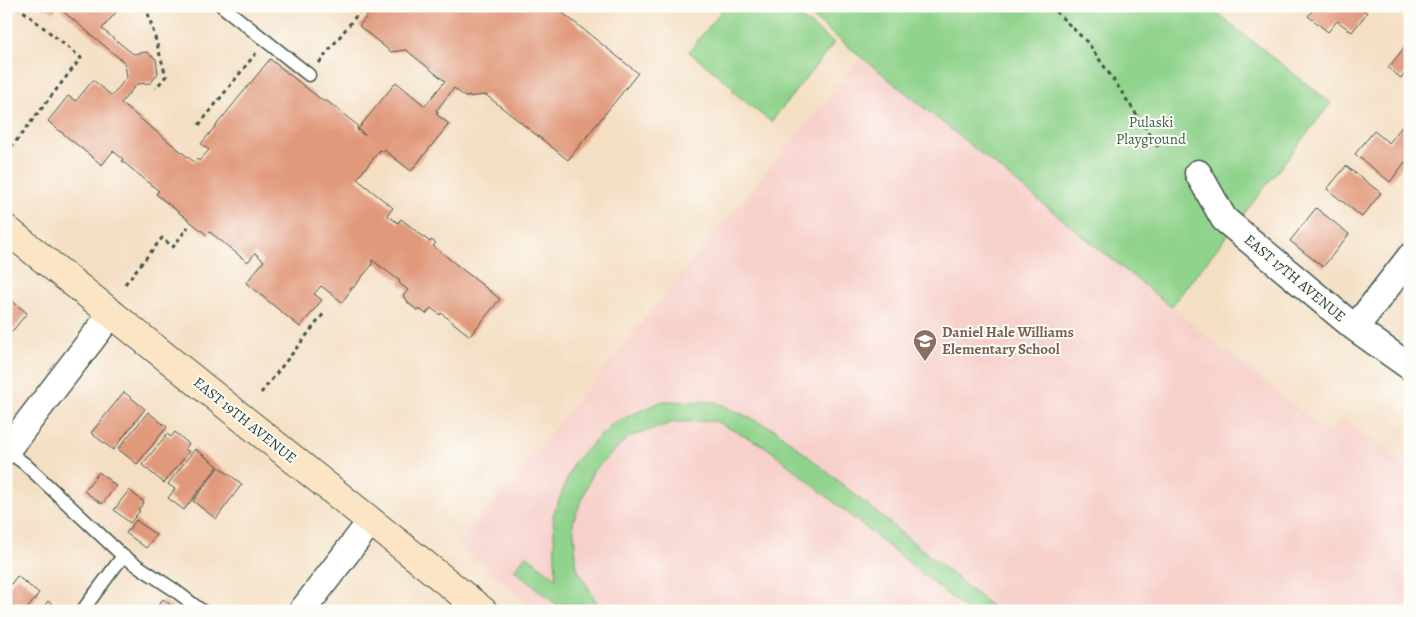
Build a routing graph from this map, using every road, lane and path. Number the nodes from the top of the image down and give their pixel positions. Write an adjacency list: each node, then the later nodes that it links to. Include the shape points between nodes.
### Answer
1 (17, 6): 11 (path, via 81,58)
2 (146, 6): 8 (path, via 166,76)
3 (222, 6): 6 (lane)
4 (364, 6): 7 (path)
5 (1050, 6): 10 (path, via 1088,43)
6 (266, 41): 7 (lane); 9 (path)
7 (309, 75)
8 (156, 88)
9 (199, 125)
10 (1158, 147)
11 (6, 154)
12 (1198, 173): 19 (street, EAST 17TH AVENUE, via 1224,219)
13 (188, 227): 16 (path, via 173,247 162,238)
14 (6, 229): 18 (street, EAST 19TH AVENUE)
15 (1410, 257): 19 (street)
16 (125, 284)
17 (325, 312): 21 (path)
18 (112, 313): 22 (street); 23 (street, EAST 19TH AVENUE)
19 (1355, 328): 20 (street, EAST 17TH AVENUE)
20 (1410, 366)
21 (261, 393)
22 (6, 450): 24 (lane)
23 (371, 521): 27 (street); 28 (street, EAST 19TH AVENUE)
24 (123, 556): 25 (lane); 26 (lane)
25 (82, 611)
26 (202, 611)
27 (302, 611)
28 (483, 611)

